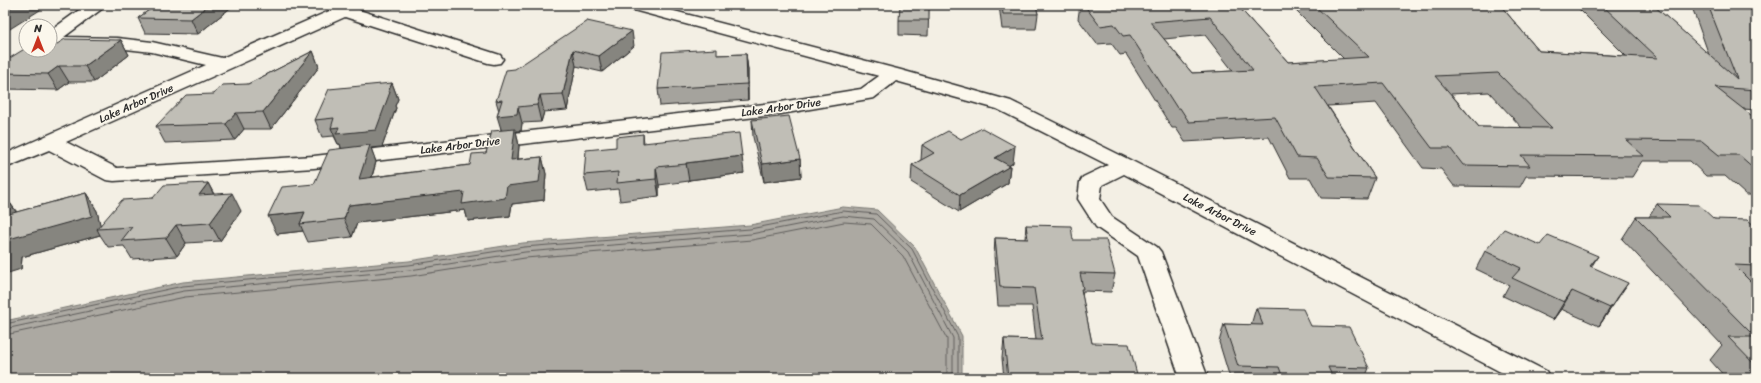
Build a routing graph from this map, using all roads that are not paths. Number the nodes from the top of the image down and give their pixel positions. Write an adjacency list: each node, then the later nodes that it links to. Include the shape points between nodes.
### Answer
1 (97, 5): 4 (street)
2 (632, 5): 8 (street, Lake Arbor Drive)
3 (350, 8): 6 (street); 7 (street, Lake Arbor Drive)
4 (58, 33)
5 (58, 42): 7 (street, via 152,47)
6 (494, 59)
7 (223, 64): 9 (street, Lake Arbor Drive)
8 (894, 74): 9 (street, Lake Arbor Drive, via 867,94 812,103 314,162 114,175); 11 (street, Lake Arbor Drive, via 1004,105)
9 (49, 142): 10 (street, Lake Arbor Drive)
10 (5, 162)
11 (1124, 165): 12 (street, via 1091,182 1089,199 1104,222 1150,252); 13 (street, Lake Arbor Drive)
12 (1194, 378)
13 (1536, 378)

